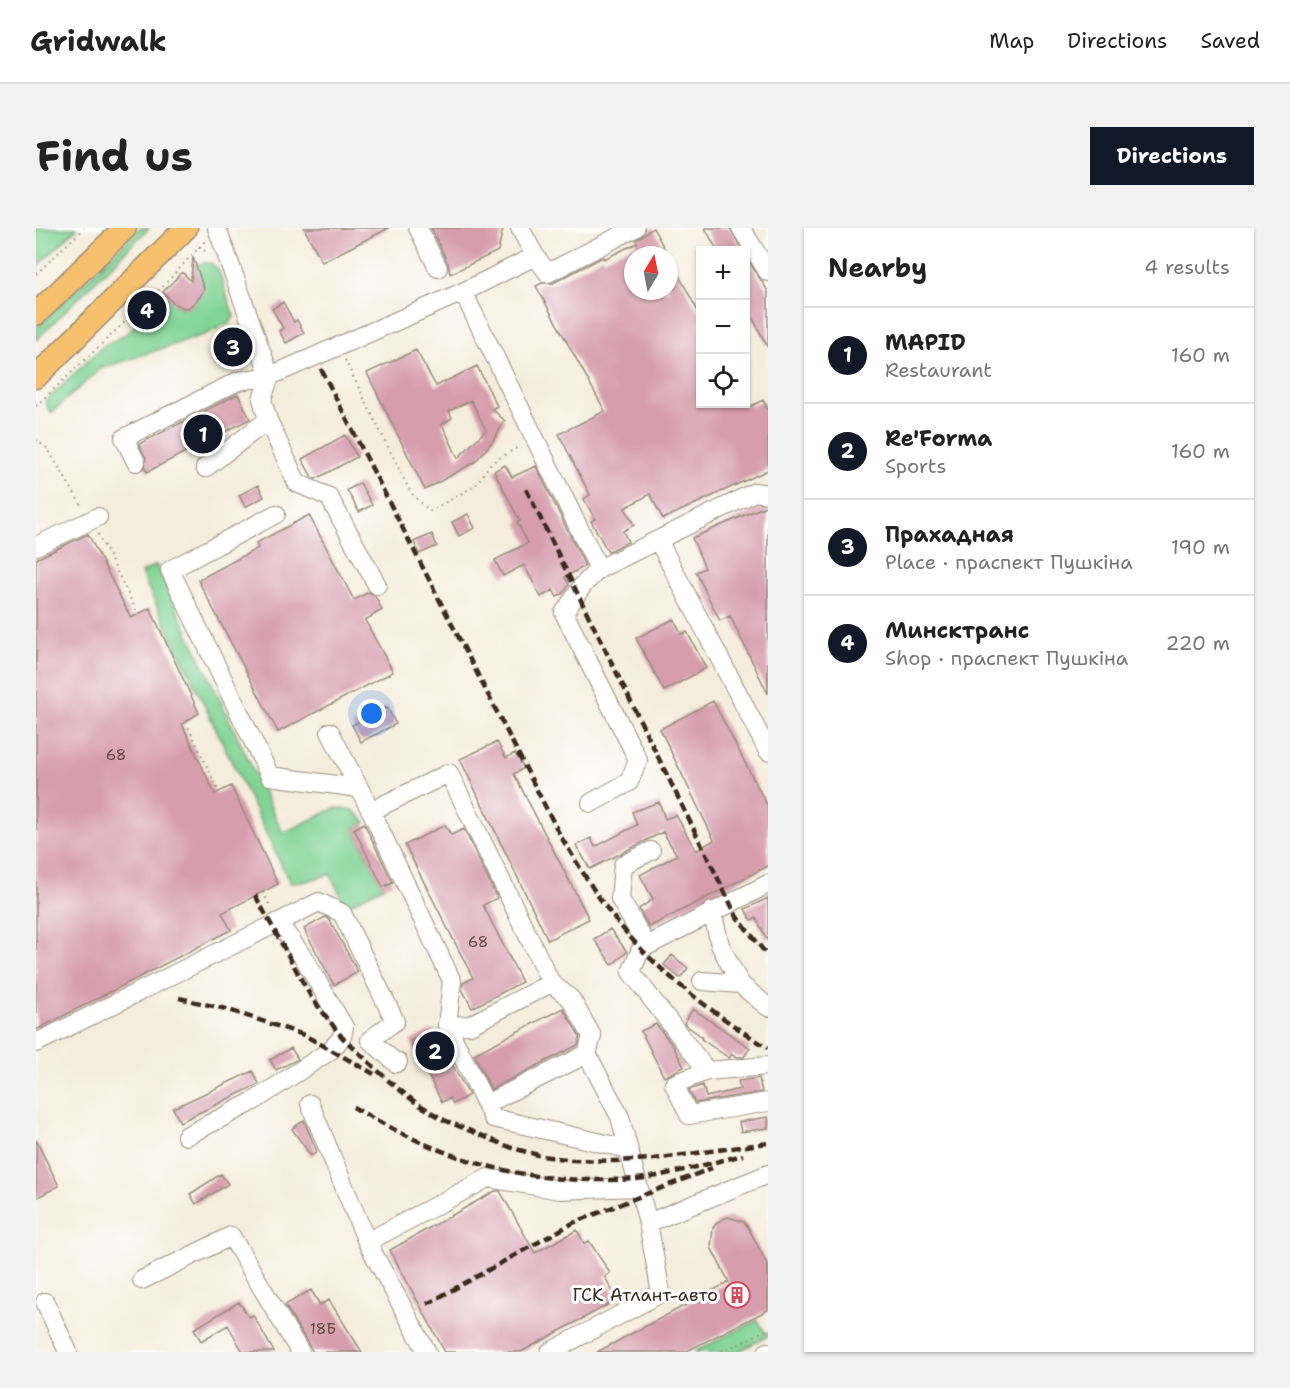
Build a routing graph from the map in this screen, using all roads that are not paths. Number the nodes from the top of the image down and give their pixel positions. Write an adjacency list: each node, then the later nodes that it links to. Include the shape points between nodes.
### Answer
1 (125, 228): 12 (main road)
2 (186, 228): 14 (main road)
3 (418, 228): 9 (lane)
4 (520, 228): 8 (lane)
5 (634, 228): 8 (lane, via 548,273)
6 (741, 228): 10 (lane)
7 (217, 229): 13 (lane)
8 (535, 256): 11 (lane)
9 (438, 268)
10 (768, 272)
11 (463, 292): 13 (lane); 23 (lane)
12 (36, 315)
13 (270, 376): 15 (lane, via 262,399); 16 (lane, via 238,381 124,438)
14 (36, 377)
15 (268, 420): 17 (lane); 24 (lane, via 297,483 329,498)
16 (136, 462)
17 (205, 468)
18 (768, 494): 21 (lane, via 755,492)
19 (276, 514): 27 (lane, via 170,570 270,776)
20 (98, 517): 22 (lane)
21 (658, 540): 23 (lane); 26 (lane)
22 (36, 546)
23 (599, 569): 28 (lane, via 564,613 638,760 629,782)
24 (377, 585)
25 (330, 732): 27 (lane)
26 (768, 751)
27 (359, 788): 29 (lane)
28 (591, 803)
29 (371, 811): 36 (lane, via 449,772); 39 (lane, via 452,981)
30 (651, 851): 34 (lane, via 623,865 620,899)
31 (768, 884): 32 (lane)
32 (712, 911): 34 (lane); 37 (lane, via 720,945)
33 (278, 922): 40 (lane); 42 (lane, via 318,902 342,913 395,1021 370,1040); 48 (lane, via 306,960 344,1027 342,1037 331,1050 254,1101)
34 (647, 946): 44 (lane, via 641,949 631,972)
35 (702, 981): 37 (lane)
36 (551, 983): 39 (lane, via 470,1025); 41 (lane, via 572,999 592,1036)
37 (740, 984): 38 (lane)
38 (768, 1007)
39 (447, 1026): 47 (lane)
40 (36, 1043)
41 (587, 1054): 47 (lane); 49 (lane, via 620,1117)
42 (398, 1062)
43 (768, 1066): 44 (lane)
44 (707, 1071): 45 (lane, via 674,1084 689,1115)
45 (768, 1102)
46 (310, 1104): 53 (lane)
47 (486, 1104): 49 (lane, via 493,1118)
48 (186, 1136)
49 (628, 1149): 51 (lane)
50 (766, 1179): 52 (lane)
51 (638, 1187): 52 (lane); 53 (lane, via 560,1190 488,1178)
52 (648, 1223): 59 (lane, via 662,1293)
53 (368, 1242): 58 (lane)
54 (142, 1280): 57 (lane, via 231,1236)
55 (45, 1302): 56 (lane)
56 (68, 1352)
57 (300, 1352)
58 (427, 1352)
59 (550, 1352)

